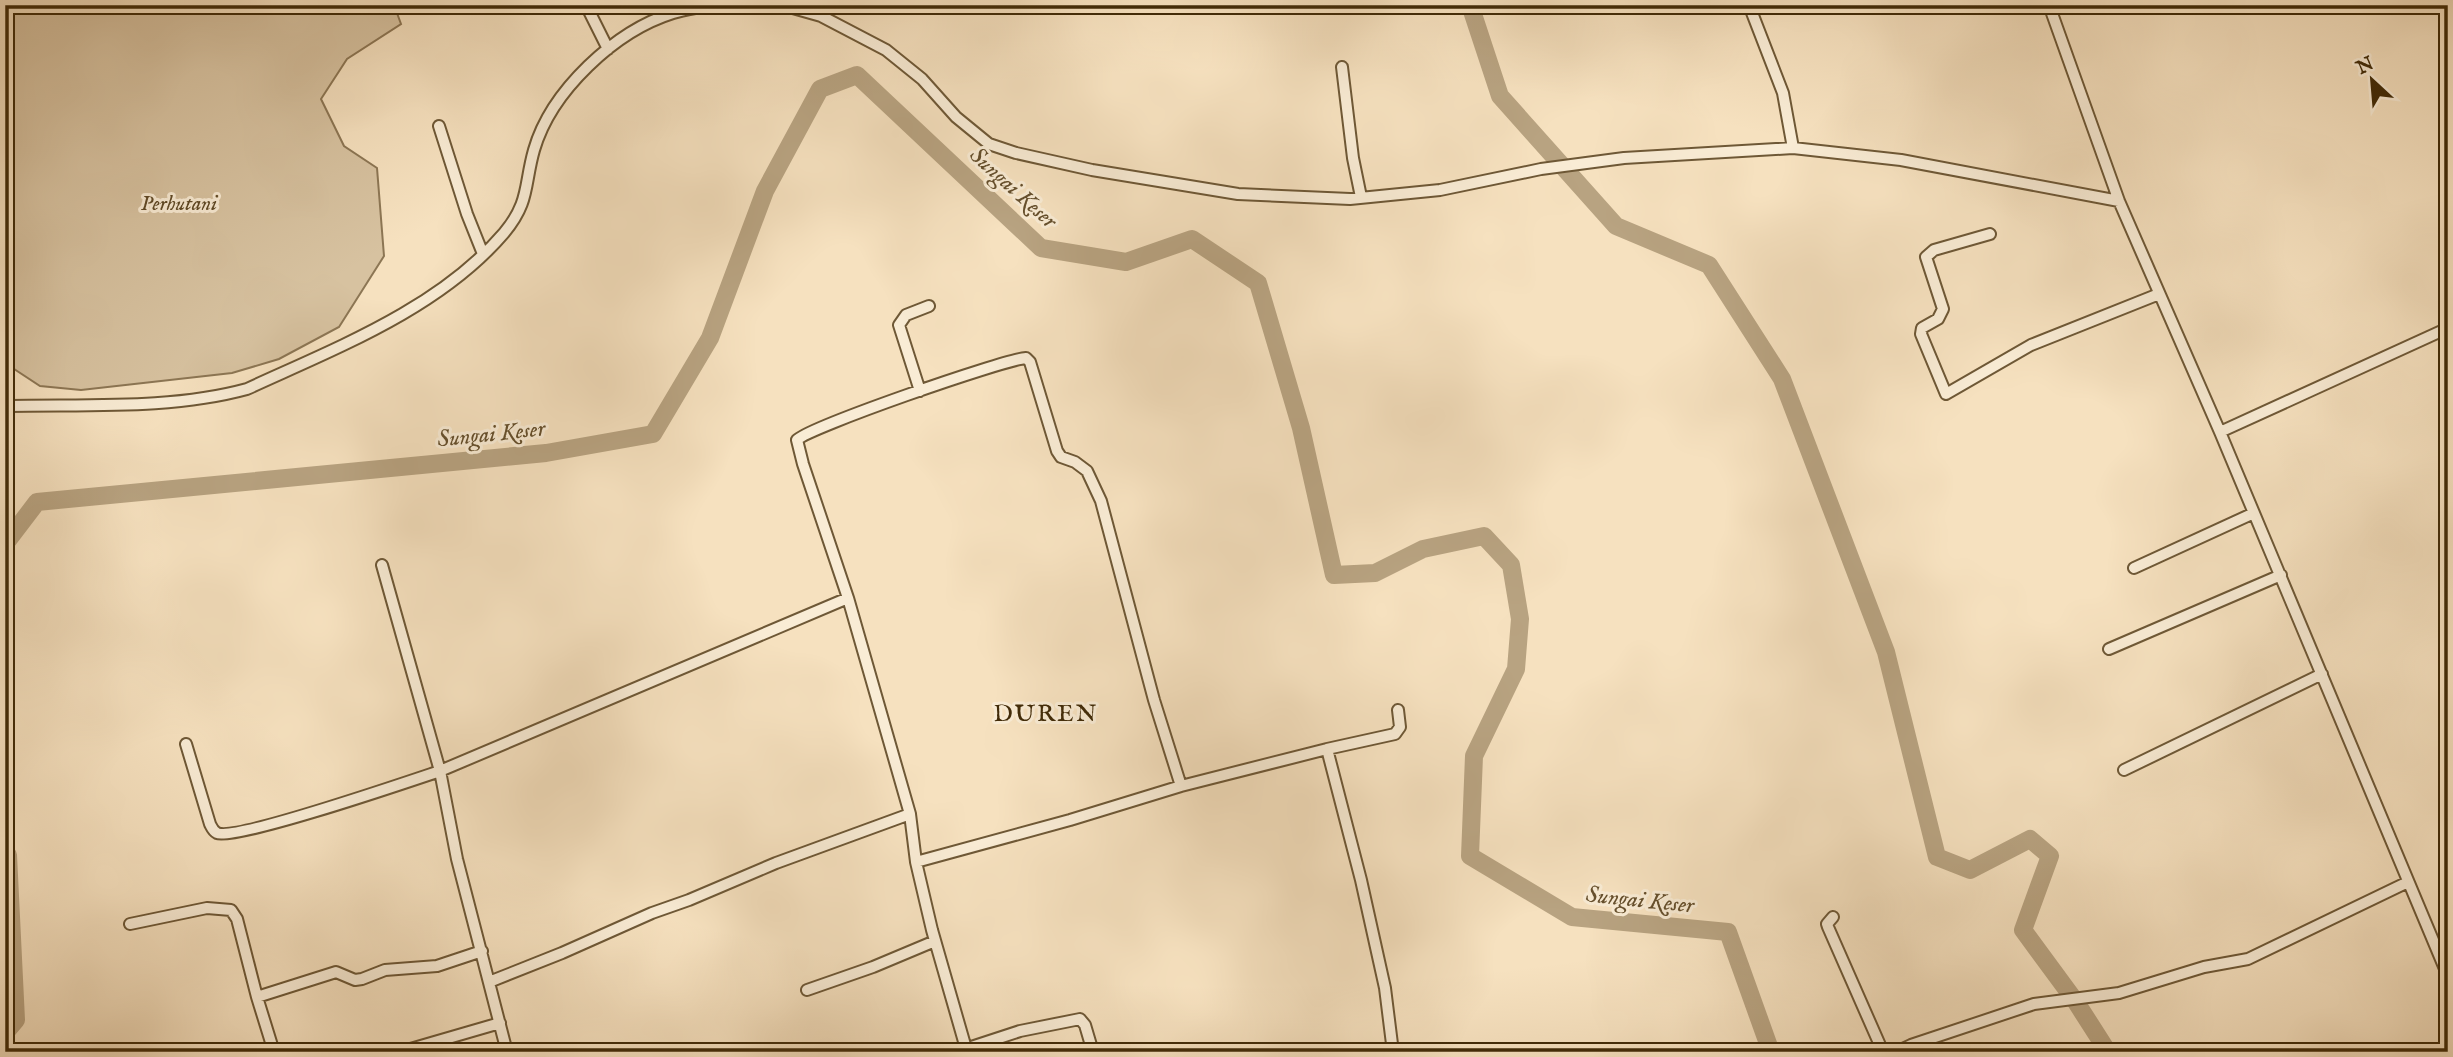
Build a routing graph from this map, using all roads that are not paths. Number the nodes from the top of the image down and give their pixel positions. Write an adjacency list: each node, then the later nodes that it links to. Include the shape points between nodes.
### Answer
1 (586, 5): 7 (street)
2 (710, 5): 7 (street, via 654,21)
3 (782, 5): 6 (street)
4 (1749, 5): 10 (street, via 1783,93)
5 (2049, 5): 12 (street)
6 (822, 11): 11 (street, via 886,50 922,79 973,133 998,148 1092,170 1238,194)
7 (608, 49): 14 (street, via 585,69 556,106 534,150 520,212)
8 (1342, 67): 11 (street)
9 (439, 126): 14 (street)
10 (1793, 148): 11 (street, via 1567,164 1440,190); 12 (street, via 1901,160)
11 (1361, 197)
12 (2119, 201): 15 (street)
13 (1990, 234): 15 (street, via 1934,250 1926,257 1943,309 1921,334 1945,394 2031,345)
14 (483, 254): 19 (street, via 447,285 384,323 247,389 126,405)
15 (2160, 294): 20 (street)
16 (929, 306): 18 (street, via 906,315 898,325)
17 (2448, 328): 20 (street)
18 (920, 391): 25 (street, via 797,440); 33 (street, via 1021,359 1030,362 1057,451 1087,471 1101,501)
19 (5, 406)
20 (2220, 432): 21 (street)
21 (2254, 513): 23 (street); 24 (street)
22 (382, 565): 32 (street)
23 (2134, 568)
24 (2281, 575): 26 (street); 27 (street)
25 (848, 598): 32 (street); 34 (street)
26 (2109, 649)
27 (2322, 674): 31 (street); 36 (street)
28 (1398, 710): 30 (street, via 1400,727 1395,734)
29 (186, 744): 32 (street, via 210,824 220,834 315,811)
30 (1327, 749): 33 (street); 51 (street, via 1385,988)
31 (2124, 770)
32 (440, 771): 40 (street)
33 (1181, 786): 35 (street)
34 (910, 814): 35 (street); 42 (street, via 776,863)
35 (916, 862): 39 (street)
36 (2408, 882): 41 (street); 53 (street, via 2248,959 2119,993 2034,1004)
37 (1833, 917): 52 (street, via 1828,927)
38 (130, 923): 44 (street, via 207,908 231,910)
39 (935, 941): 43 (street); 46 (street)
40 (482, 951): 42 (street); 44 (street, via 437,967 385,970 362,979 336,972)
41 (2448, 976)
42 (489, 982): 45 (street)
43 (807, 990)
44 (257, 997): 47 (street)
45 (499, 1023): 48 (street); 49 (street)
46 (963, 1051): 50 (street, via 1020,1031 1080,1019)
47 (274, 1052)
48 (400, 1052)
49 (507, 1052)
50 (1093, 1052)
51 (1393, 1052)
52 (1883, 1052)
53 (1896, 1052)

